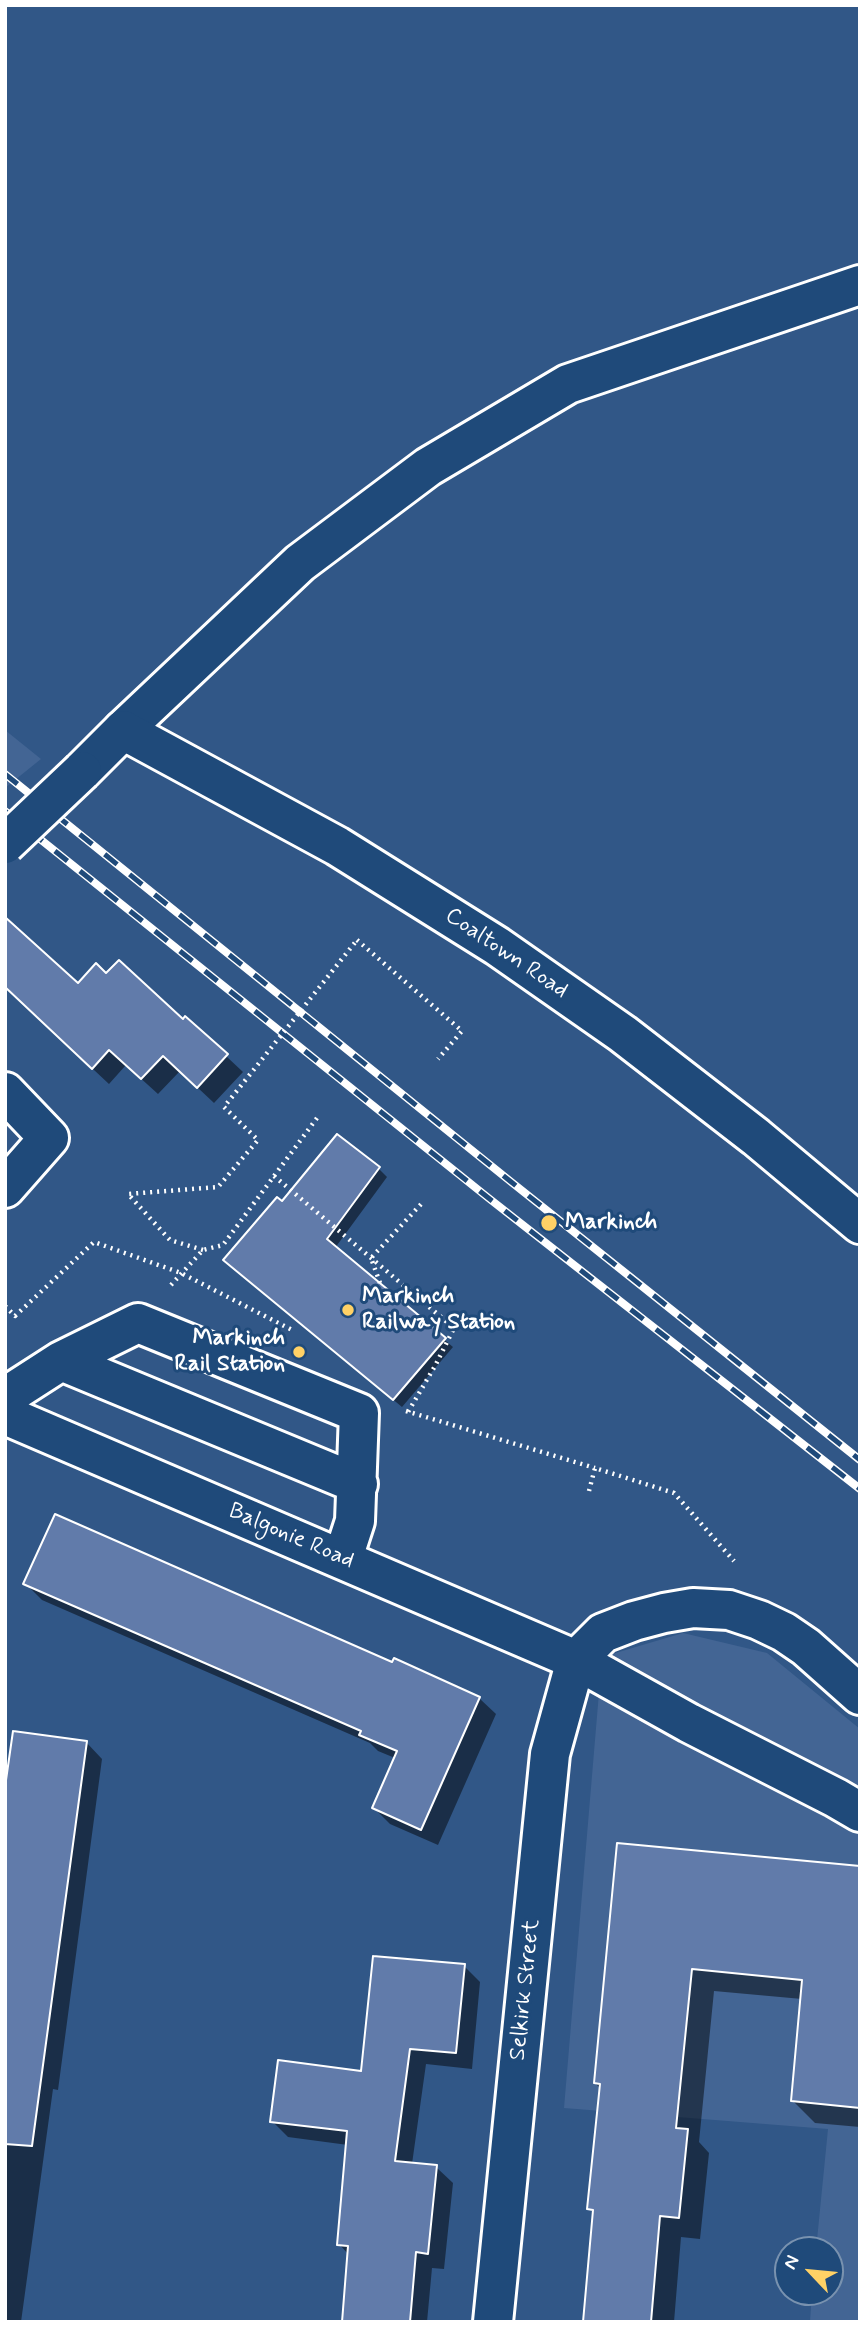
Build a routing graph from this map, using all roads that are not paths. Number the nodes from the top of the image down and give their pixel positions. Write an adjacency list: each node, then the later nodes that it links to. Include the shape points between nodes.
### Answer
1 (860, 285): 2 (street, via 568,384 428,467 300,564)
2 (122, 730): 3 (street, bridge); 6 (street, Coaltown Road, via 337,846 497,946 624,1034)
3 (5, 844)
4 (5, 1092): 5 (street, via 49,1138)
5 (5, 1188)
6 (860, 1224)
7 (61, 1361): 8 (street); 10 (street); 10 (street, via 138,1323 359,1413)
8 (5, 1397)
9 (5, 1415): 11 (street, Balgonie Road)
10 (358, 1484): 11 (street, via 355,1521)
11 (343, 1558): 12 (street, Balgonie Road)
12 (576, 1660): 13 (street, via 603,1633 634,1621 693,1608 729,1610 784,1632); 14 (street, Balgonie Road); 15 (street, Selkirk Street, via 550,1754)
13 (860, 1695)
14 (860, 1812)
15 (493, 2322)

